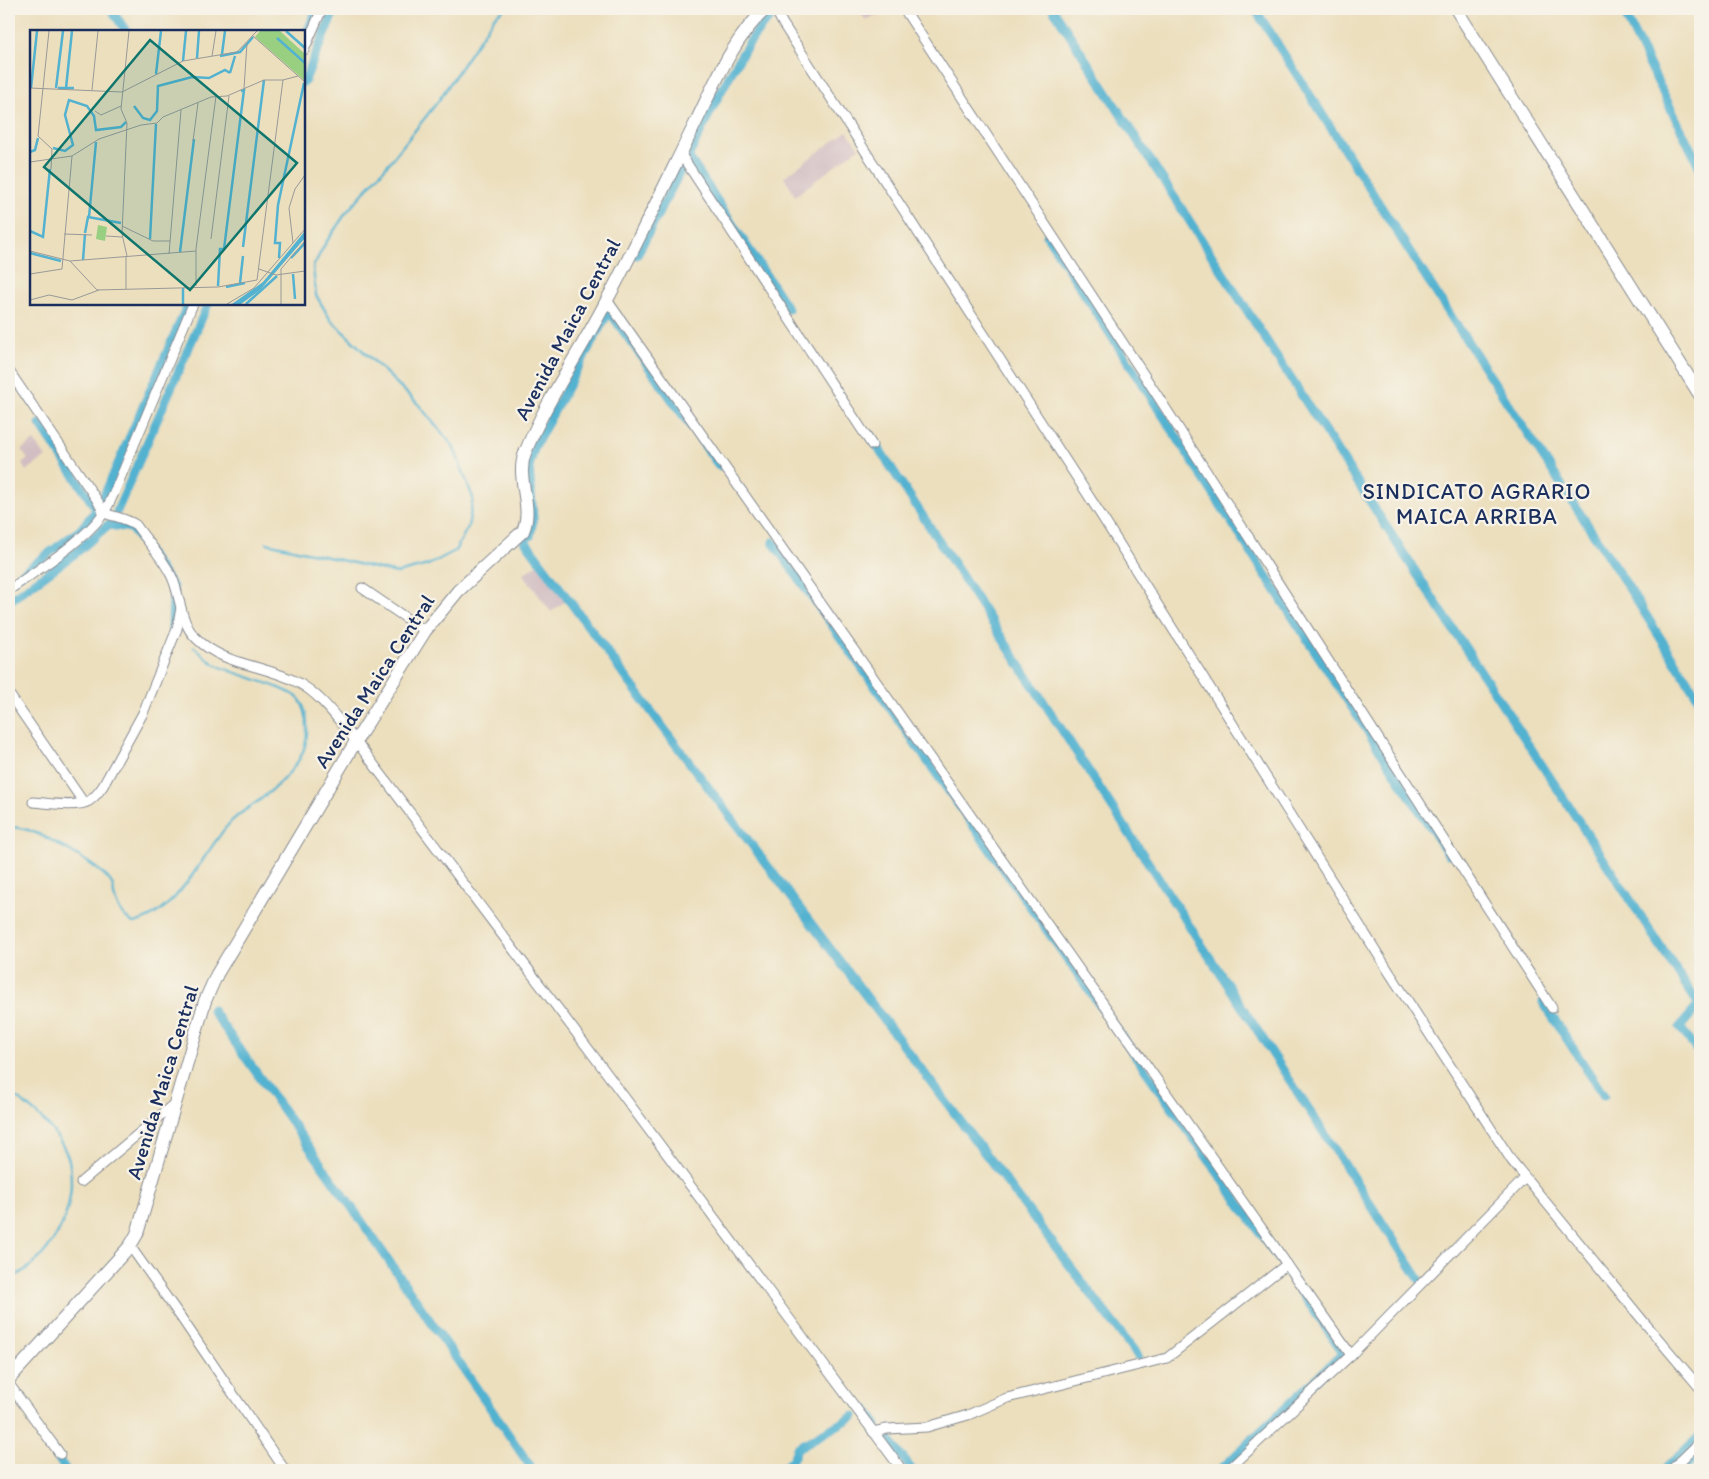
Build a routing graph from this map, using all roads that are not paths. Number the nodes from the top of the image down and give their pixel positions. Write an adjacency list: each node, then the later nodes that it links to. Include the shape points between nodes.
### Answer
1 (322, 9): 6 (street)
2 (766, 9): 7 (street, Avenida Maica Central, via 738,40)
3 (775, 9): 24 (street, via 1164,614 1391,975)
4 (904, 9): 22 (street)
5 (1456, 9): 11 (street)
6 (305, 48)
7 (680, 153): 8 (street, Avenida Maica Central); 12 (street)
8 (607, 300): 17 (street, Avenida Maica Central, via 525,453 522,463 527,524 458,591); 27 (street)
9 (193, 305): 13 (street)
10 (9, 370): 13 (street)
11 (1700, 394)
12 (872, 445)
13 (104, 513): 15 (street, via 76,542); 16 (street, via 128,519 136,525 170,573)
14 (362, 588): 17 (street)
15 (9, 590)
16 (182, 607): 19 (street, via 187,628 205,646 239,663 298,682 317,696); 21 (street, via 156,682 132,734 103,786)
17 (426, 631): 19 (street, Avenida Maica Central)
18 (9, 694): 21 (street)
19 (356, 741): 23 (street, Avenida Maica Central, via 210,989); 32 (street)
20 (33, 802): 21 (street)
21 (84, 804)
22 (1552, 1008)
23 (175, 1102): 25 (street); 26 (street, Avenida Maica Central, via 141,1221)
24 (1525, 1178): 28 (street); 31 (street)
25 (81, 1182)
26 (130, 1246): 29 (street, Avenida Maica Central); 35 (street)
27 (1287, 1264): 28 (street); 32 (street, via 1167,1358 1007,1398 968,1415 927,1427)
28 (1351, 1355): 37 (street)
29 (9, 1379)
30 (9, 1384): 34 (street)
31 (1700, 1388)
32 (873, 1432): 36 (street)
33 (1700, 1442): 38 (street)
34 (60, 1454)
35 (285, 1470)
36 (902, 1470)
37 (1228, 1470)
38 (1671, 1470)

